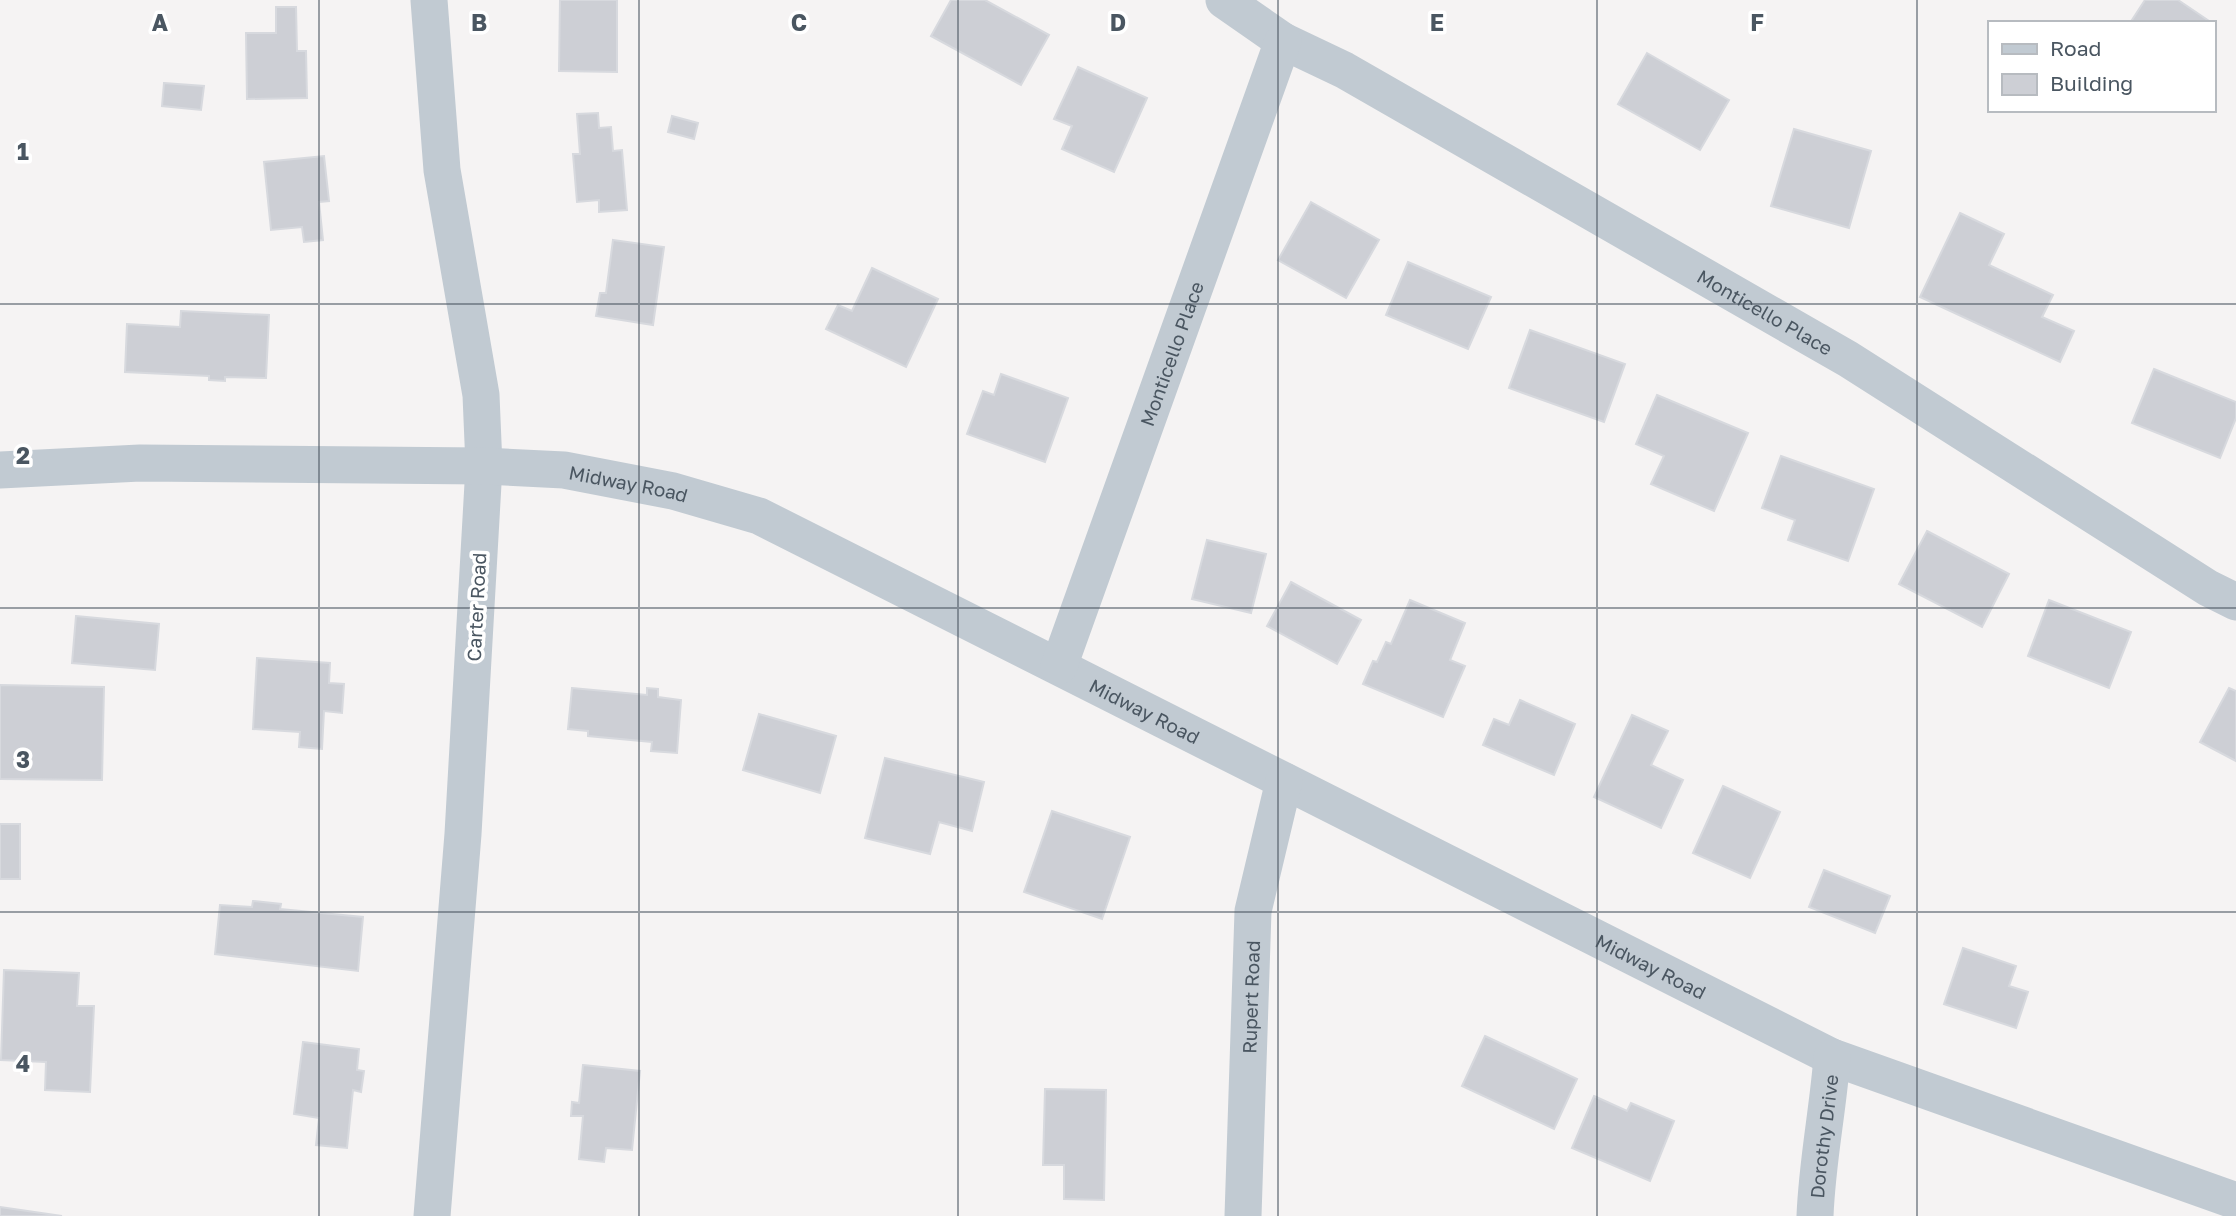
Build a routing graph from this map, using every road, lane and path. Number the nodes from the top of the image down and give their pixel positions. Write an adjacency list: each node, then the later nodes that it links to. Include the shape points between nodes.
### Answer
1 (429, 0): 4 (street, Carter Road, via 442,170 481,395)
2 (1224, 0): 3 (street, Monticello Place)
3 (1283, 41): 6 (street, Monticello Place, via 1344,70 1848,359); 7 (street, Monticello Place)
4 (484, 466): 5 (street, Midway Road, via 140,463); 7 (street, Midway Road, via 565,470 673,491 759,516); 11 (street, Carter Road, via 463,834)
5 (0, 470)
6 (2236, 602)
7 (1059, 666): 8 (street, Midway Road)
8 (1284, 781): 9 (street, Midway Road); 12 (street, Rupert Road, via 1253,911)
9 (1832, 1057): 10 (street, Midway Road); 13 (street, Dorothy Drive)
10 (2236, 1201)
11 (432, 1216)
12 (1243, 1216)
13 (1815, 1216)

